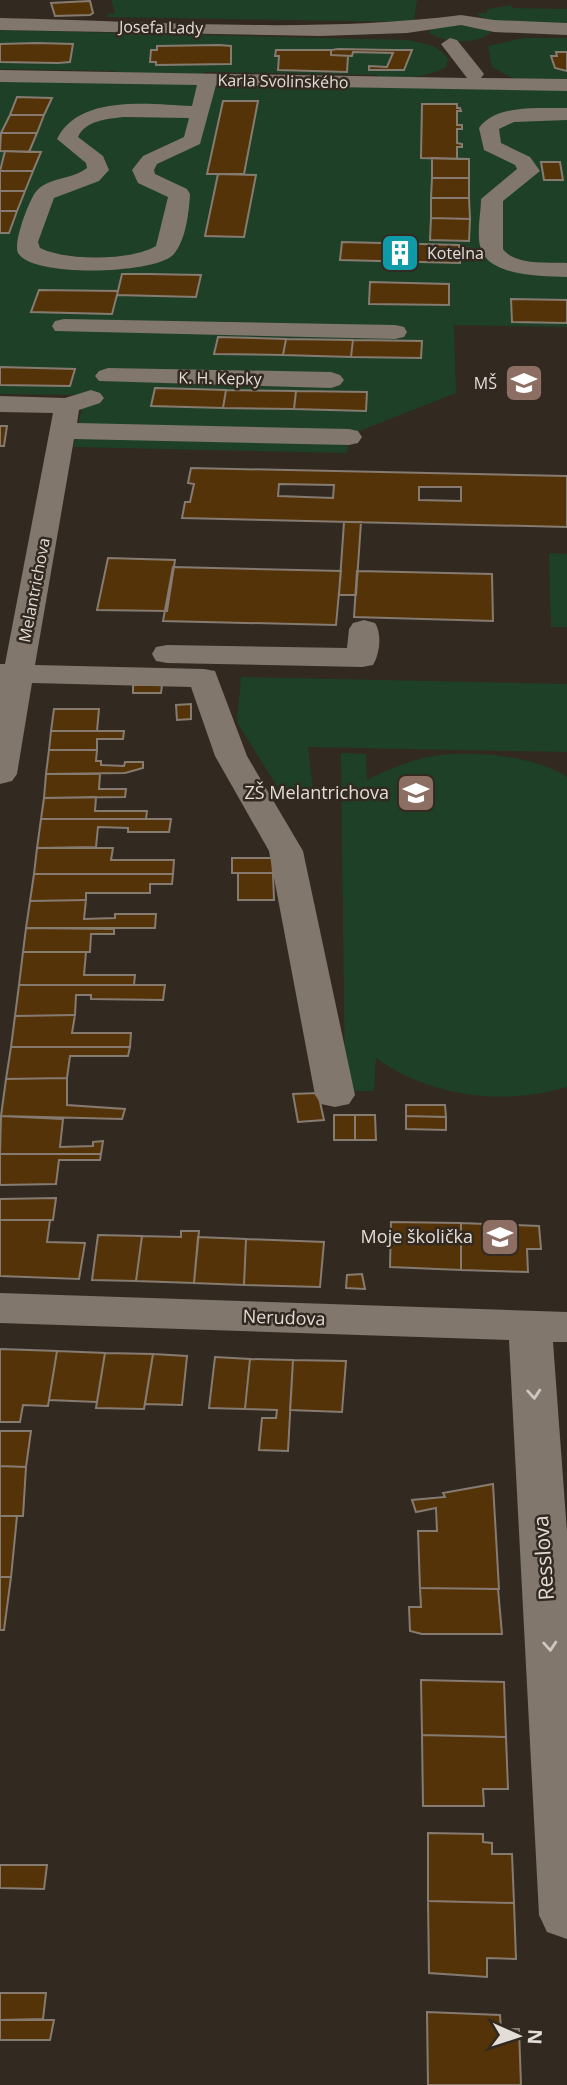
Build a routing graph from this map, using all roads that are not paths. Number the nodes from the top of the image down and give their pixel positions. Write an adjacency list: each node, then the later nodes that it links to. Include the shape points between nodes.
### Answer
1 (448, 4): 4 (street, via 443,18)
2 (468, 4): 6 (street)
3 (0, 24): 4 (street, Josefa Lady)
4 (427, 28): 6 (street, Josefa Lady); 7 (street, Josefa Lady)
5 (567, 31): 6 (street, Josefa Lady)
6 (485, 37): 7 (street, Josefa Lady); 9 (street)
7 (450, 44): 9 (street)
8 (0, 76): 10 (street, Karla Svolinského)
9 (474, 79): 10 (street, Karla Svolinského); 11 (street, Karla Svolinského)
10 (208, 80): 12 (street)
11 (567, 85)
12 (200, 111): 12 (street, via 192,142 150,160 143,170 146,178 179,194 163,253 126,262 53,261 29,252 27,242 44,195 91,176 99,167 67,139 76,123 118,113)
13 (567, 114): 14 (street, via 515,116 489,128 491,146 523,161 529,171 492,199 495,256 519,267)
14 (567, 270)
15 (121, 324): 16 (street); 17 (street); 18 (street)
16 (64, 326)
17 (395, 332)
18 (108, 376): 19 (street, K. H. Kepky); 21 (street, via 101,394)
19 (331, 380)
20 (0, 404): 21 (street)
21 (65, 419): 22 (street); 24 (street, Melantrichova)
22 (349, 438)
23 (364, 629): 24 (street, via 362,658)
24 (13, 666): 25 (street, Melantrichova); 26 (street, via 204,678 231,756 286,851)
25 (0, 774)
26 (335, 1094)
27 (0, 1308): 28 (street, Nerudova)
28 (548, 1327): 29 (street, Resslova, one-way to 29)
29 (567, 1915)

